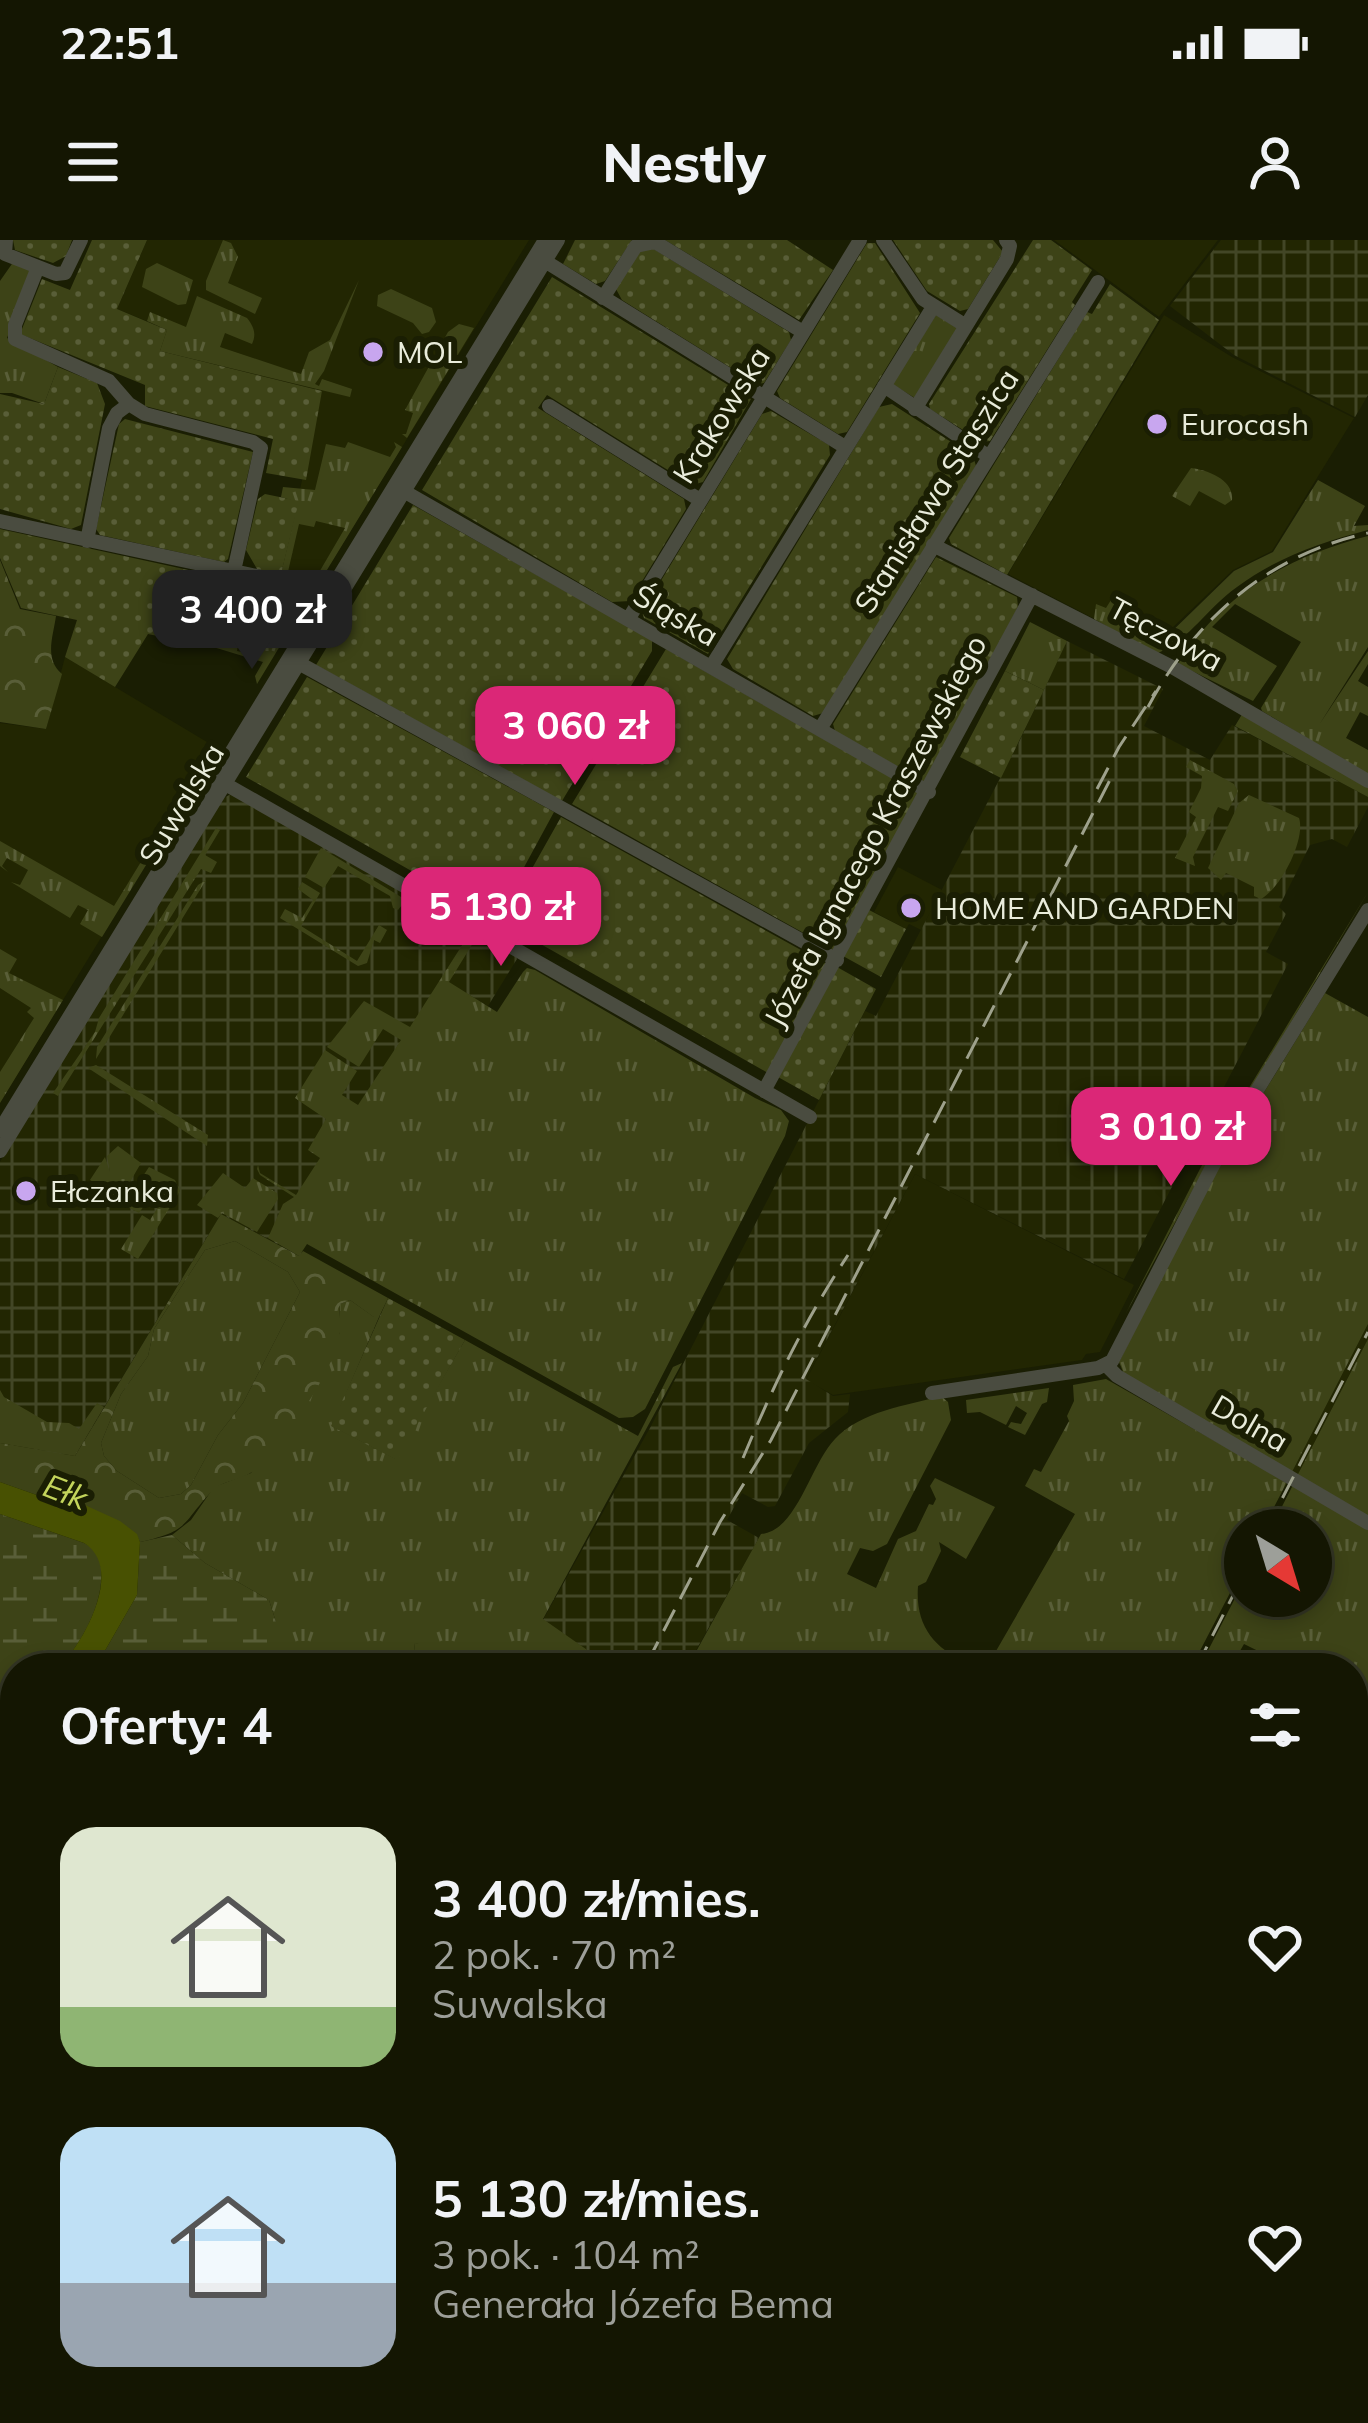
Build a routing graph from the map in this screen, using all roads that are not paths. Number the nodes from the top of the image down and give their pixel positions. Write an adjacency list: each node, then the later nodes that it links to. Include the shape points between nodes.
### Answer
1 (6, 240): 9 (street, via 5,254)
2 (81, 240): 9 (street, via 64,273)
3 (545, 240): 8 (street, Suwalska)
4 (559, 240): 8 (street, Suwalska)
5 (860, 240): 14 (street, Krakowska)
6 (884, 240): 12 (street)
7 (1006, 240): 13 (street, via 1007,259)
8 (541, 258): 11 (street); 22 (street, Suwalska)
9 (38, 267): 17 (street, via 15,339 110,381)
10 (1098, 282): 21 (street, Stanisława Staszica)
11 (603, 298): 14 (street, via 636,247 655,242); 16 (street)
12 (933, 307): 13 (street); 15 (street)
13 (966, 326): 19 (street)
14 (803, 332): 16 (street, Krakowska)
15 (884, 386): 19 (street); 20 (street)
16 (764, 398): 20 (street); 23 (street, Krakowska)
17 (129, 404): 25 (street, via 109,428); 27 (street, via 261,448)
18 (549, 406): 23 (street)
19 (915, 409): 21 (street)
20 (845, 448): 32 (street)
21 (988, 456): 26 (street, Stanisława Staszica)
22 (399, 489): 29 (street, Suwalska); 30 (street, Śląska)
23 (700, 500): 30 (street, Krakowska)
24 (0, 521): 25 (street)
25 (87, 541): 27 (street)
26 (933, 544): 28 (street, Tęczowa); 33 (street, Stanisława Staszica)
27 (234, 571): 29 (street)
28 (1032, 595): 35 (street, Tęczowa); 36 (street, Józefa Ignacego Kraszewskiego)
29 (332, 600): 31 (street, Suwalska)
30 (629, 619): 32 (street, Śląska)
31 (294, 661): 34 (street, Suwalska); 38 (street)
32 (711, 667): 33 (street, Śląska)
33 (820, 729): 36 (street, Śląska)
34 (221, 781): 39 (street); 41 (street, Suwalska)
35 (1368, 781)
36 (929, 792): 38 (street, Józefa Ignacego Kraszewskiego)
37 (1368, 910): 43 (street, via 1216,1158)
38 (837, 960): 39 (street, Józefa Ignacego Kraszewskiego)
39 (764, 1091): 40 (street)
40 (810, 1117)
41 (6, 1120): 42 (street, Suwalska)
42 (0, 1151)
43 (1107, 1366): 44 (street); 45 (street, Dolna)
44 (932, 1393)
45 (1368, 1523)

